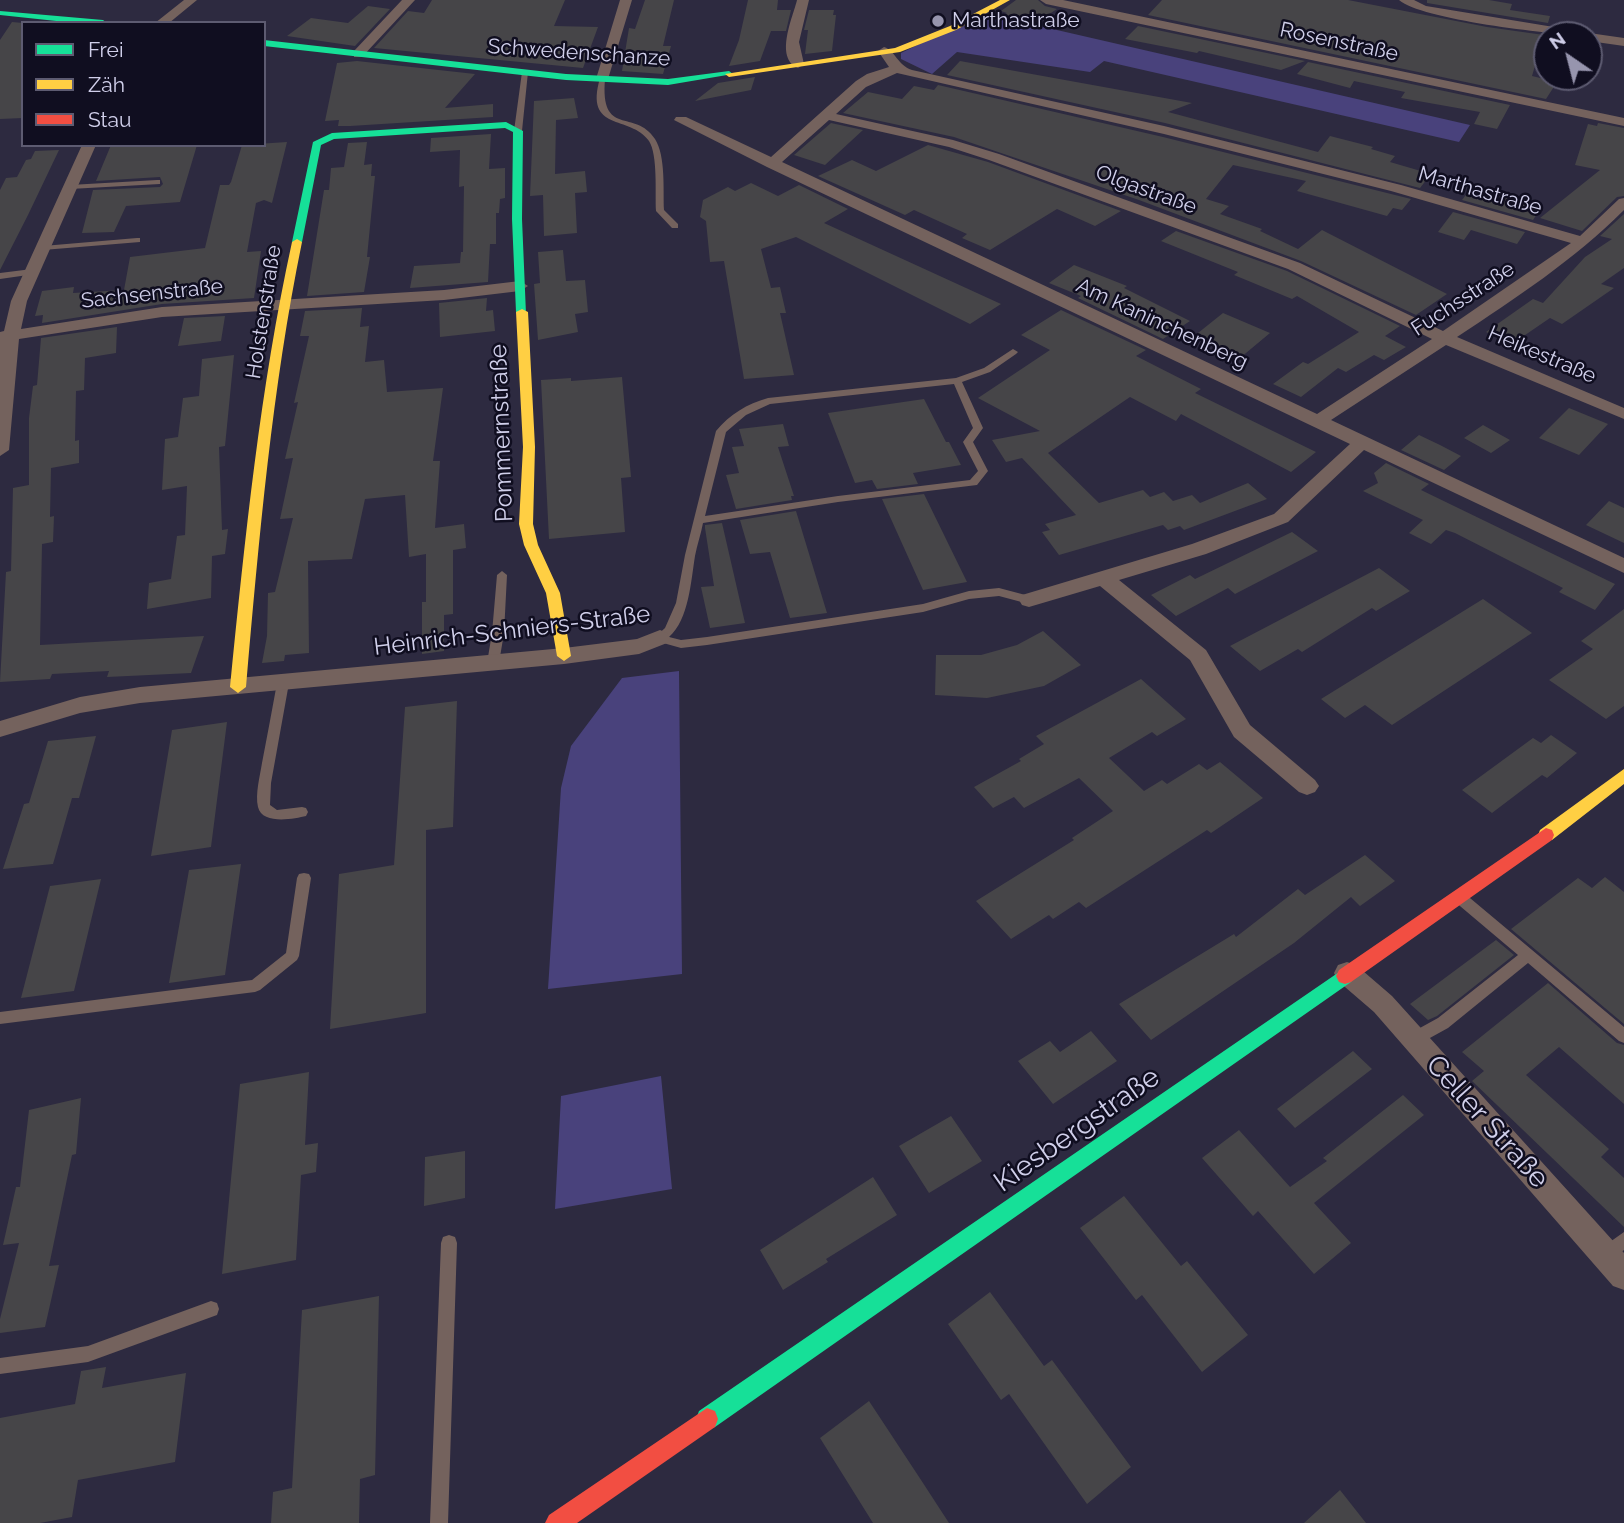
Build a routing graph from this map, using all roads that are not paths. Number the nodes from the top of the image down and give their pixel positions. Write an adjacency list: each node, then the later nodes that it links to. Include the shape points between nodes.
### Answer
1 (191, 0): 10 (street)
2 (409, 0): 16 (street)
3 (626, 0): 20 (street)
4 (803, 0): 17 (street, via 792,47)
5 (1006, 0): 15 (street, Schwedenschanze, via 930,38)
6 (1046, 0): 23 (street, Rosenstraße)
7 (1405, 0): 11 (street, via 1423,9)
8 (3, 15): 9 (street)
9 (78, 21)
10 (163, 21)
11 (1533, 27)
12 (1603, 39): 13 (street)
13 (1624, 42)
14 (266, 43): 16 (street, Schwedenschanze)
15 (884, 51): 17 (street, Schwedenschanze); 18 (street)
16 (358, 54): 19 (street, Schwedenschanze)
17 (798, 64): 20 (street, Schwedenschanze, via 668,82)
18 (897, 69): 21 (street, via 872,77); 32 (street, Marthastraße, via 1396,188)
19 (525, 72): 20 (street, Schwedenschanze); 24 (lane)
20 (602, 79): 30 (lane, via 599,96 608,117 643,130 653,140 660,211)
21 (824, 115): 26 (street); 39 (street, Olgastraße, via 994,157 1294,266)
22 (681, 120): 26 (street, Am Kaninchenberg)
23 (1624, 122)
24 (516, 129): 36 (street, Pommernstraße); 37 (street, Holstenstraße, via 489,126 332,136 316,144)
25 (88, 147): 28 (street)
26 (772, 164): 43 (street, Am Kaninchenberg)
27 (157, 182): 28 (lane)
28 (70, 187): 33 (street)
29 (1624, 202): 32 (street, Fuchsstraße)
30 (675, 226)
31 (137, 240): 33 (lane)
32 (1583, 242): 39 (street, Fuchsstraße)
33 (43, 248): 34 (street)
34 (32, 272): 35 (lane); 38 (street)
35 (0, 275)
36 (520, 286): 37 (street, Sachsenstraße); 52 (street, Pommernstraße, via 529,447 526,523 553,593)
37 (284, 304): 38 (street, Sachsenstraße, via 162,312); 55 (street, Holstenstraße, via 253,530)
38 (6, 335): 45 (street)
39 (1442, 337): 42 (street, Heikestraße); 43 (street, Fuchsstraße)
40 (1013, 352): 41 (lane, via 987,370)
41 (957, 381): 46 (lane, via 768,401 745,409 721,431); 46 (lane, via 978,428 968,442 983,471 973,482)
42 (1624, 414)
43 (1316, 422): 44 (street, Am Kaninchenberg)
44 (1361, 443): 47 (street, Am Kaninchenberg); 49 (street, via 1281,518)
45 (0, 450)
46 (699, 520): 51 (lane, via 682,603 670,630)
47 (1624, 566)
48 (502, 575): 53 (lane)
49 (1104, 578): 50 (street); 58 (street, via 1198,654 1242,731)
50 (1029, 600): 51 (lane, Heinrich-Schniers-Straße, via 999,592 969,595 923,608 707,641 681,644)
51 (660, 639): 52 (street, Heinrich-Schniers-Straße)
52 (564, 656): 53 (street, Heinrich-Schniers-Straße)
53 (493, 663): 54 (street, Heinrich-Schniers-Straße)
54 (283, 682): 55 (street, Heinrich-Schniers-Straße); 59 (lane, via 264,807 275,815)
55 (238, 687): 56 (street, Heinrich-Schniers-Straße, via 80,705)
56 (0, 729)
57 (1624, 775): 61 (street, Kiesbergstraße)
58 (1307, 786)
59 (302, 812)
60 (304, 878): 64 (lane, via 292,956 255,986)
61 (1459, 897): 62 (lane); 63 (street, Kiesbergstraße)
62 (1528, 955): 65 (lane); 66 (lane, via 1444,1023)
63 (1347, 973): 66 (street, Celler Straße); 72 (street, Kiesbergstraße)
64 (0, 1018)
65 (1624, 1036)
66 (1414, 1039): 68 (street, Celler Straße)
67 (449, 1243): 71 (lane)
68 (1618, 1257)
69 (211, 1309): 70 (lane, via 88,1354)
70 (0, 1366)
71 (439, 1523)
72 (557, 1523)

